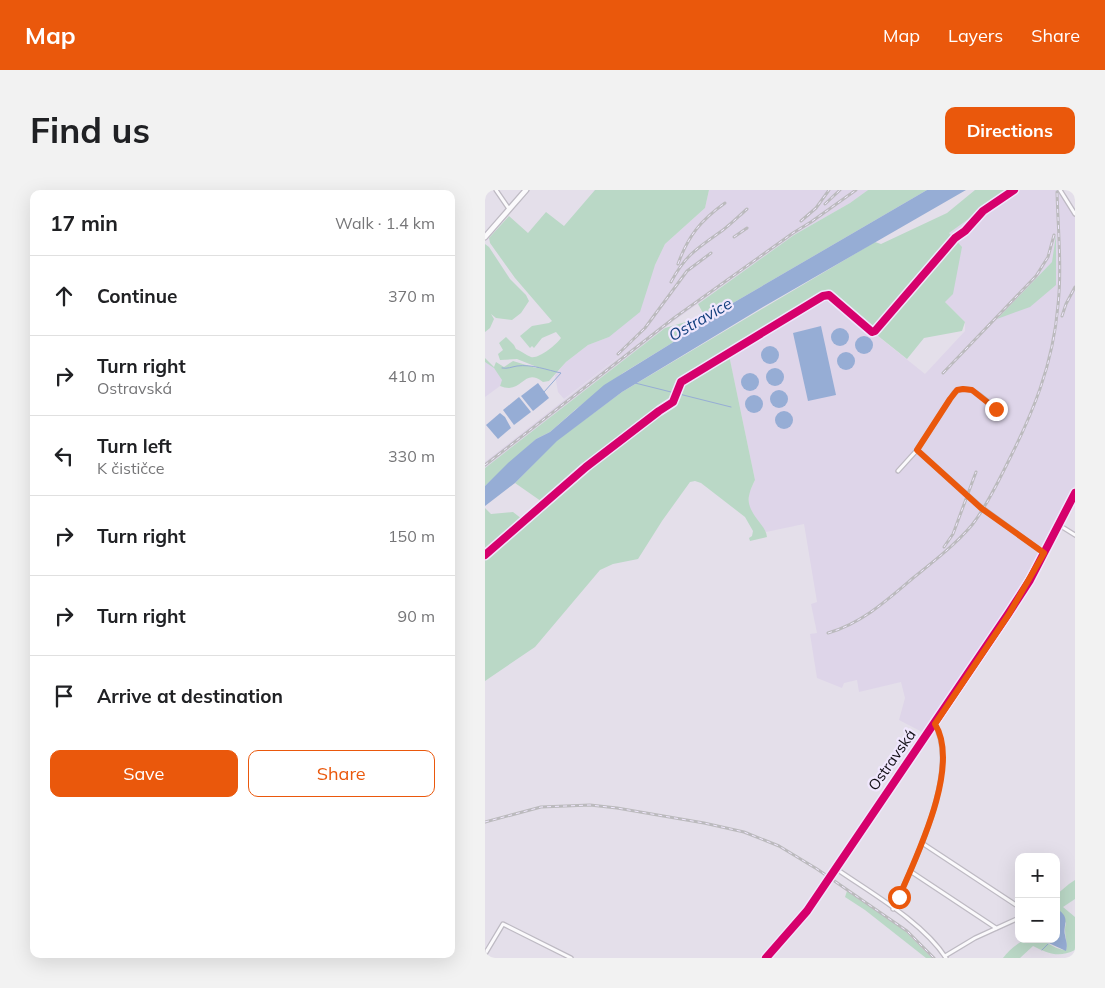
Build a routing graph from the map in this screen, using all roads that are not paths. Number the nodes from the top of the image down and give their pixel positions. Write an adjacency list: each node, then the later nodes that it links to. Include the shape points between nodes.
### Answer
1 (496, 190): 4 (street)
2 (526, 190): 4 (main road)
3 (1060, 190): 5 (street)
4 (509, 209): 6 (main road)
5 (1075, 214)
6 (485, 237)
7 (996, 409): 8 (street, via 972,390 957,390)
8 (917, 450): 9 (street); 13 (street, via 981,508)
9 (898, 471)
10 (1075, 493): 11 (street, Ostravská)
11 (1059, 525): 12 (street); 13 (street, Ostravská)
12 (1075, 535)
13 (1044, 553): 14 (street, Ostravská, via 1009,614)
14 (935, 724): 15 (street, via 942,741 942,767 935,806); 16 (street, Ostravská)
15 (922, 843): 17 (street); 18 (street)
16 (835, 868): 19 (street); 25 (street, Ostravská, via 807,911)
17 (910, 871): 19 (street); 21 (street)
18 (1015, 904)
19 (893, 908): 23 (street, via 925,933)
20 (1015, 920): 21 (street)
21 (996, 928): 23 (street)
22 (485, 954): 24 (street, via 503,924)
23 (945, 957)
24 (571, 958)
25 (767, 958)

